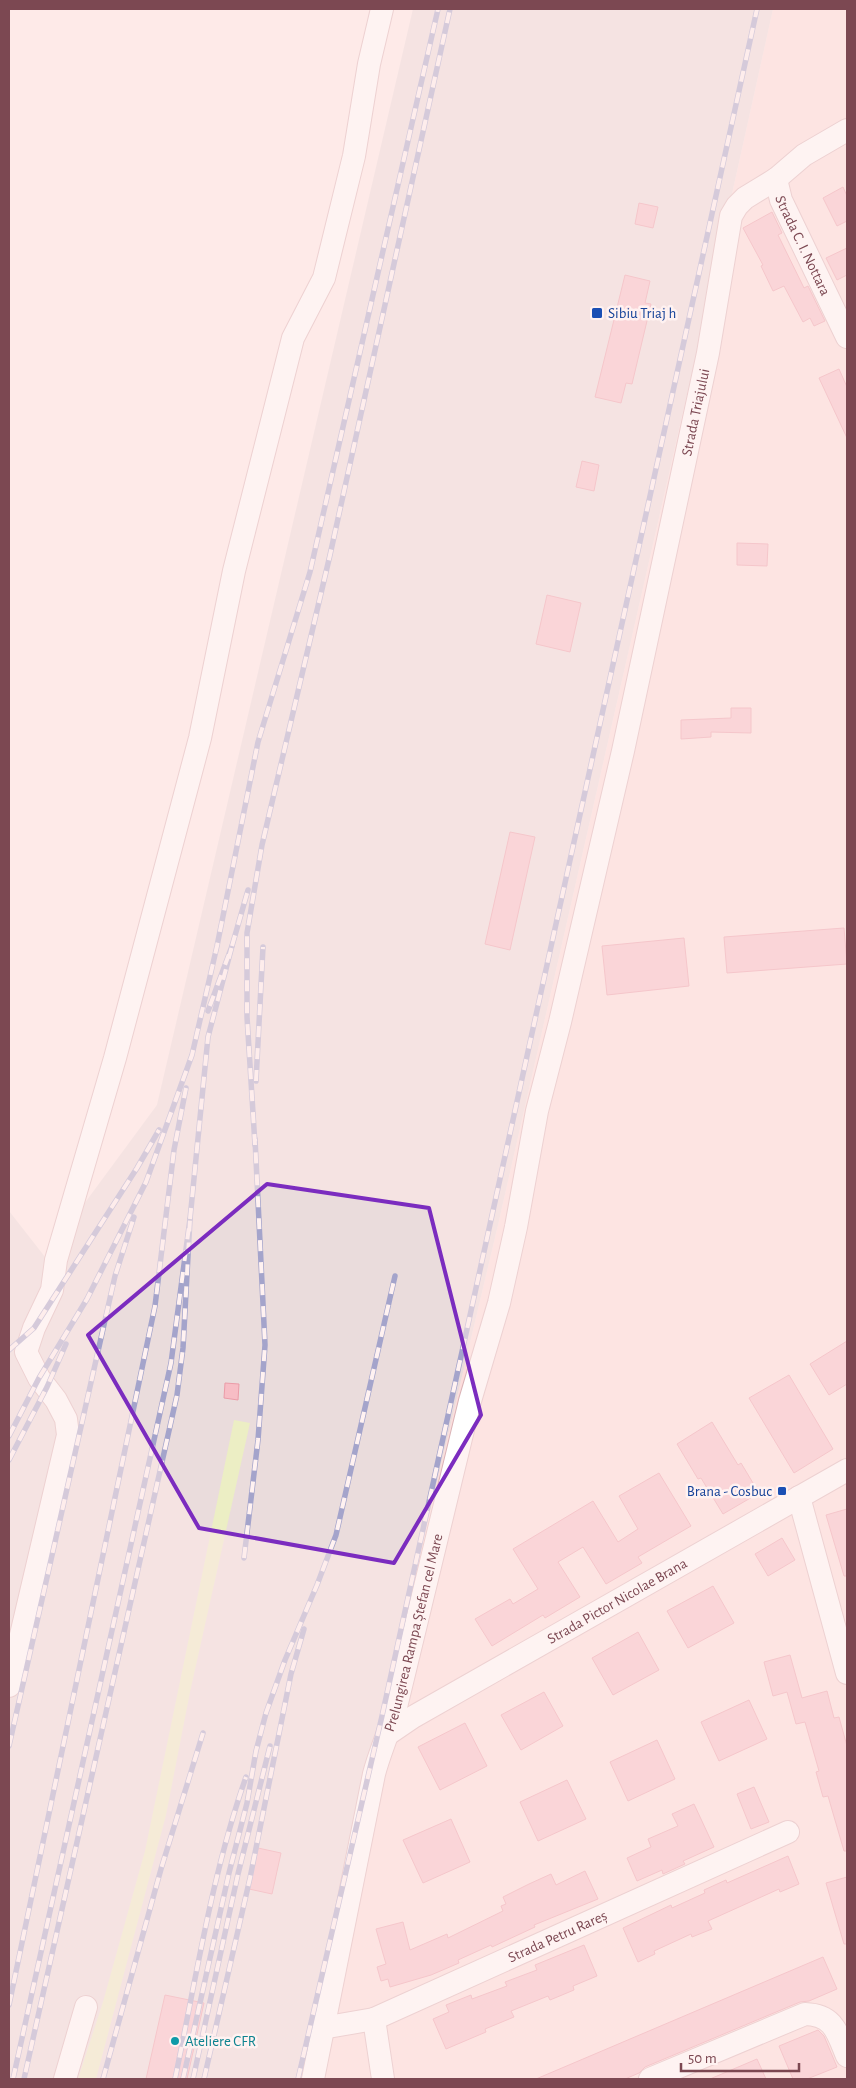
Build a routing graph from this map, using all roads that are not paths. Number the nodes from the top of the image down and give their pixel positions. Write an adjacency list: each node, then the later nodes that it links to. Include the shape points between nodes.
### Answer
1 (382, 9): 9 (street, via 354,156 324,278 293,338 234,571 200,738 116,1058 56,1260 52,1290 26,1352 66,1418 68,1436)
2 (847, 130): 3 (street, Strada Triajului, via 804,155)
3 (776, 179): 4 (street, Strada C. I. Nottara, via 781,200); 5 (street, Strada Triajului, via 745,198 732,216 708,352 623,751 537,1111)
4 (847, 337)
5 (523, 1188): 10 (street, Prelungirea Rampa Ștefan cel Mare, via 499,1303 470,1401)
6 (847, 1470): 7 (street, Strada Pictor Nicolae Brana)
7 (799, 1497): 8 (street); 10 (street, Strada Pictor Nicolae Brana)
8 (847, 1673)
9 (9, 1686)
10 (388, 1734): 14 (street, Prelungirea Rampa Ștefan cel Mare, via 374,1774)
11 (788, 1832): 13 (street, Strada Petru Rareș)
12 (86, 2007): 16 (street)
13 (374, 2018): 14 (street, Strada Petru Rareș); 18 (street)
14 (322, 2028): 17 (street, Prelungirea Rampa Ștefan cel Mare)
15 (847, 2056): 19 (street, via 830,2021 818,2014 805,2014)
16 (65, 2079)
17 (313, 2079)
18 (384, 2079)
19 (650, 2079)

